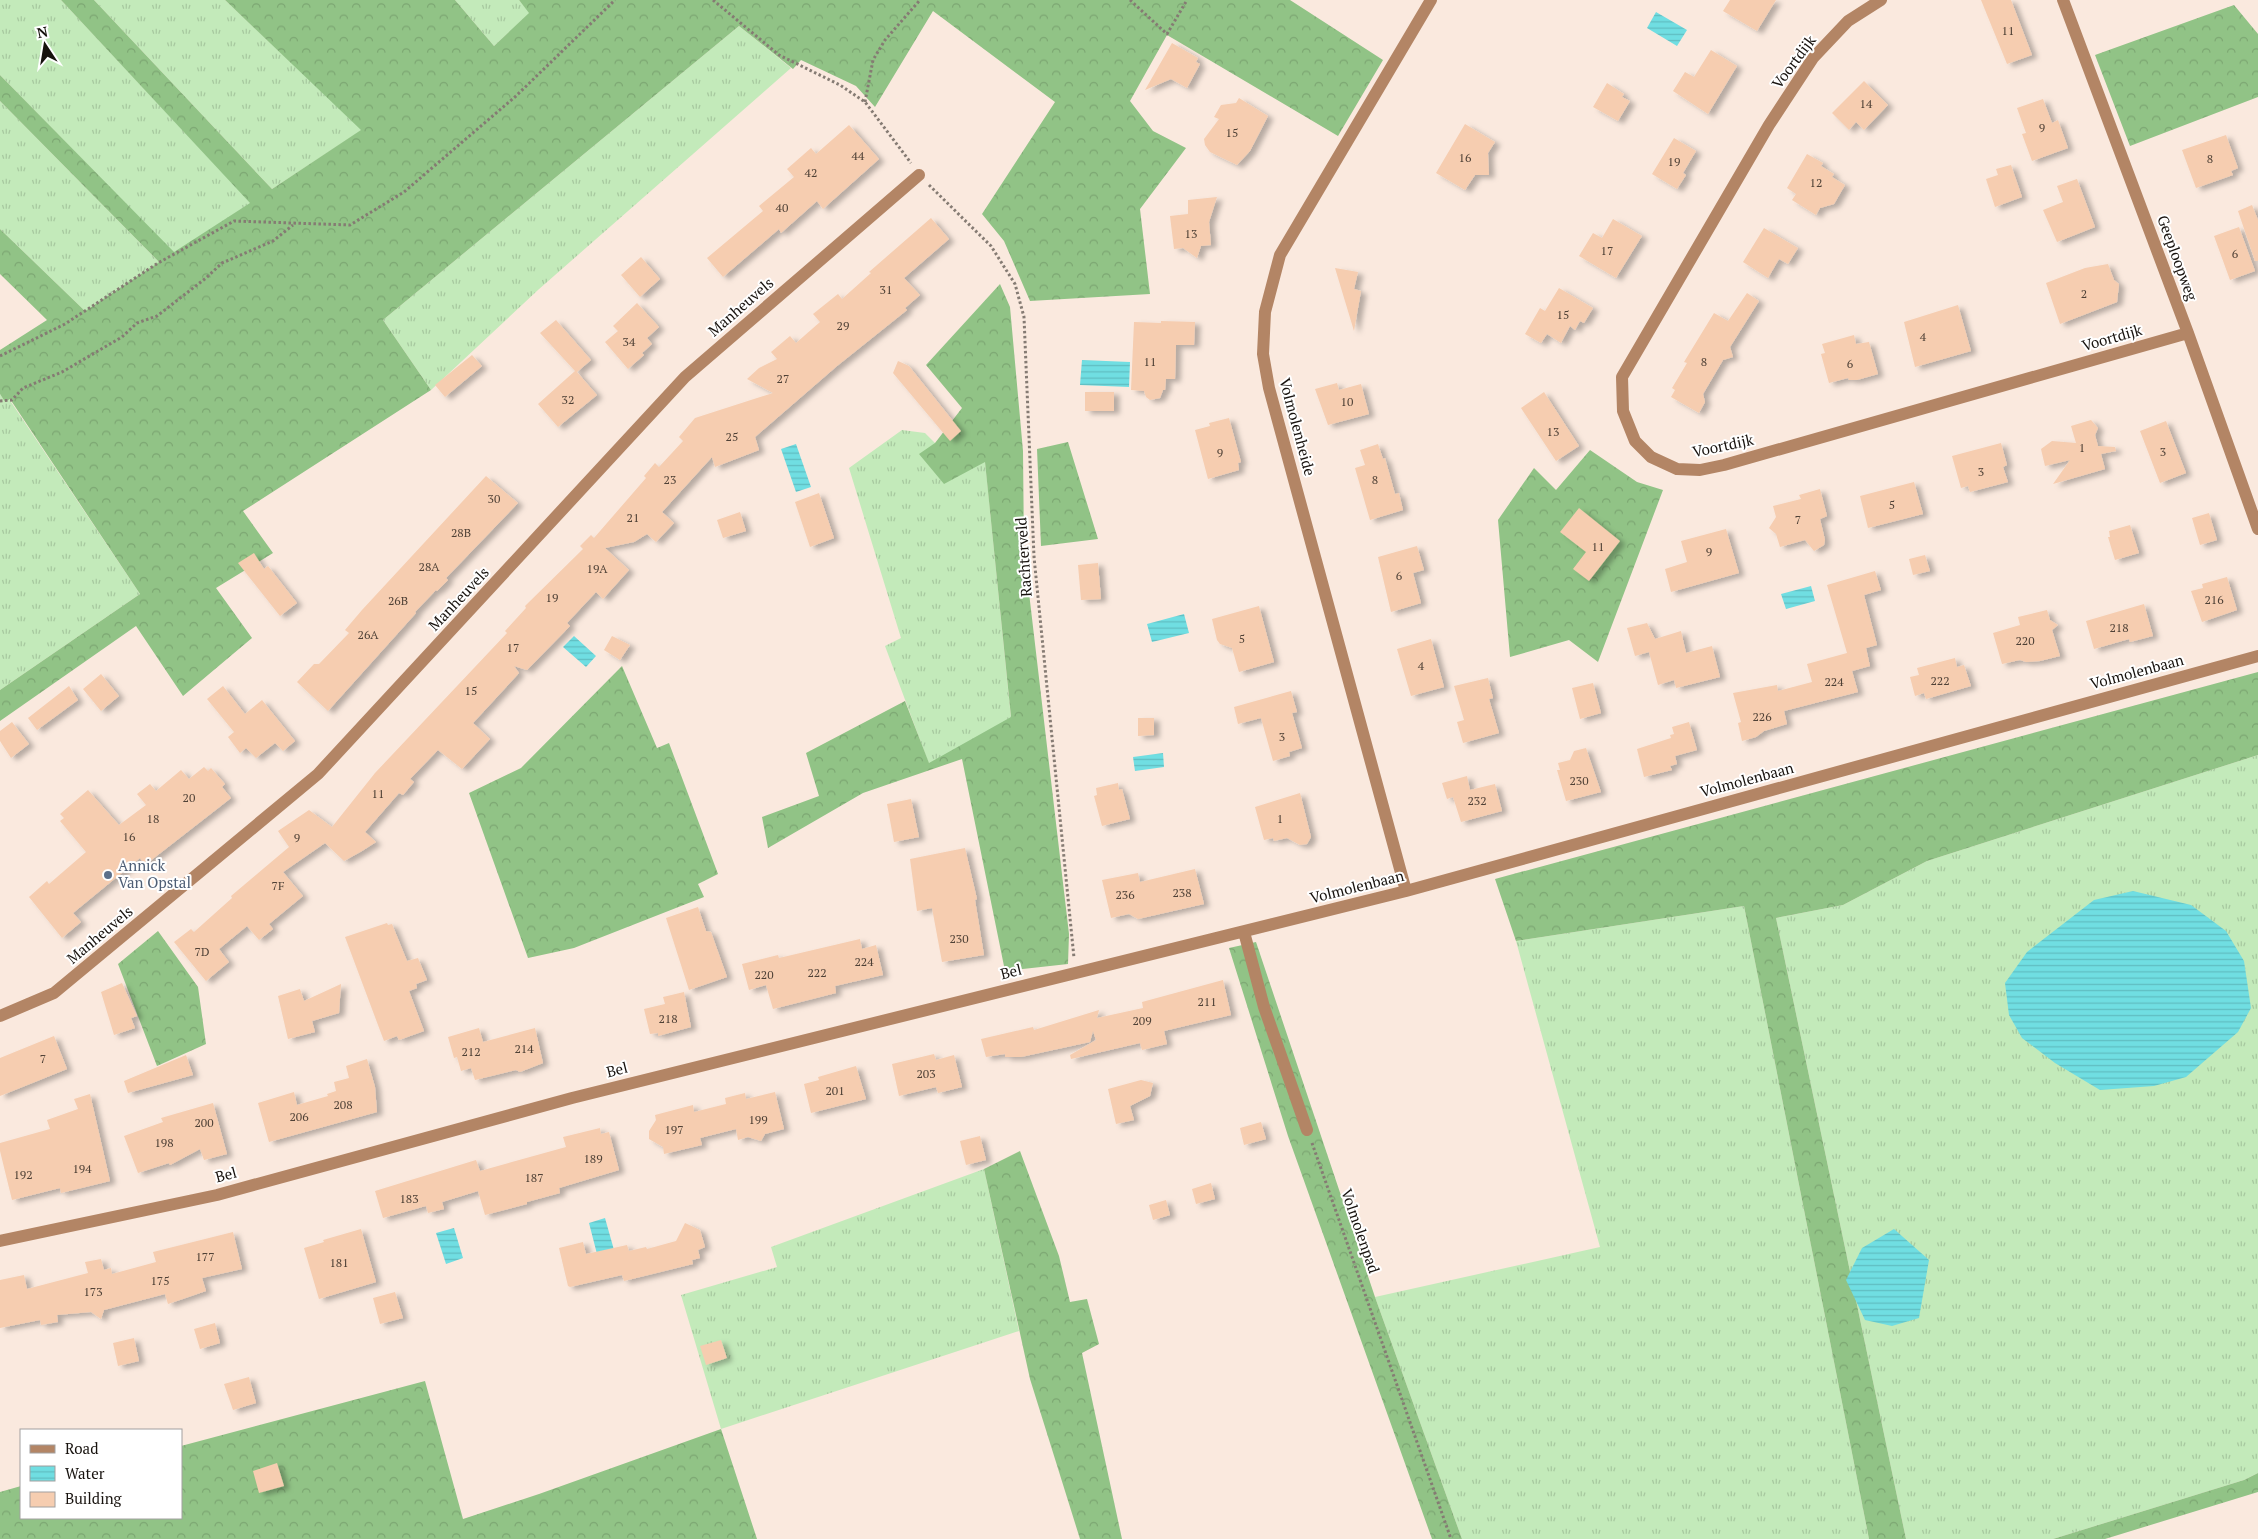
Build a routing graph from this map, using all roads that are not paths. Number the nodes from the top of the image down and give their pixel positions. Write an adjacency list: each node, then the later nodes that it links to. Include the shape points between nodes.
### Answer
1 (1431, 0): 8 (street, Volmolenheide, via 1280,256 1265,312 1263,354 1269,388)
2 (1881, 0): 5 (street, Voortdijk, via 1848,21 1813,58 1769,125 1647,332 1622,377 1623,411 1635,442 1651,457 1677,469 1700,470)
3 (2063, 0): 5 (street, Geeploopweg)
4 (919, 175): 10 (street, Manheuvels, via 685,378 318,774 54,993)
5 (2188, 333): 6 (street, Geeploopweg)
6 (2258, 529)
7 (2258, 656): 8 (street, Volmolenbaan)
8 (1406, 891): 9 (street, Volmolenbaan)
9 (1244, 932): 11 (street, via 1264,1007); 12 (street, Bel, via 572,1098 217,1195)
10 (0, 1016)
11 (1307, 1130)
12 (0, 1241)

